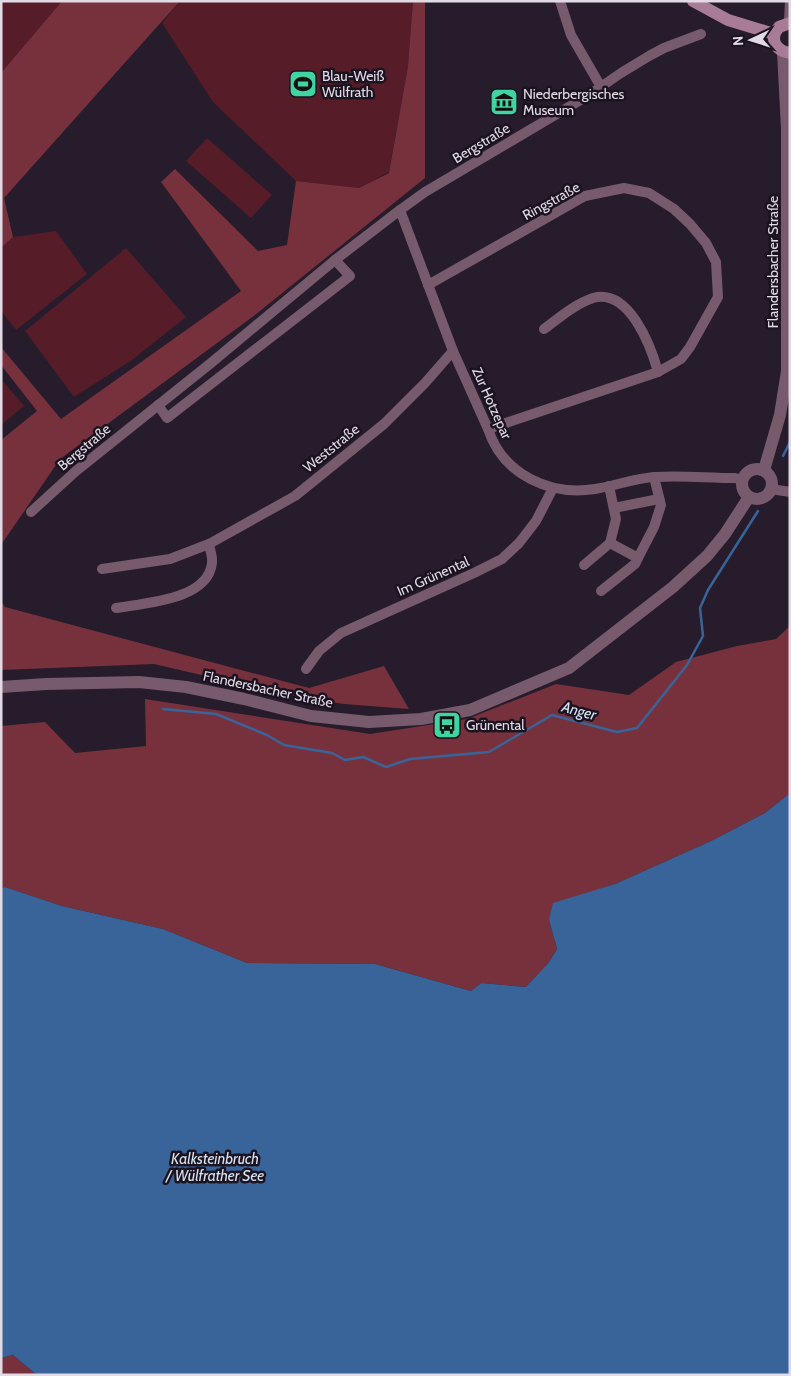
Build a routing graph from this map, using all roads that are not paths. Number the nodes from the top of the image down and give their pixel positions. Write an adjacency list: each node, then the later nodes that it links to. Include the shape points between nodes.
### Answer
1 (560, 1): 8 (street, via 571,35)
2 (693, 1): 6 (main road, via 728,20)
3 (790, 1): 4 (street)
4 (789, 23): 6 (main road, via 781,25)
5 (701, 34): 8 (street, Bergstraße, via 664,48)
6 (774, 34): 7 (main road, via 775,44)
7 (787, 52): 17 (street, Flandersbacher Straße, via 787,371 780,414)
8 (601, 87): 9 (street, Bergstraße)
9 (400, 210): 10 (street, Bergstraße); 11 (street, Zur Hotzepar)
10 (335, 260): 15 (street, Bergstraße); 15 (street, via 350,276 167,418)
11 (428, 285): 13 (street, Zur Hotzepar); 14 (street, Ringstraße, via 585,196 624,188 649,193 674,209 706,243 716,262 718,297 681,359)
12 (544, 329): 14 (street, via 571,309 594,298 609,298 626,308 640,328)
13 (453, 351): 16 (street, Zur Hotzepar); 29 (street, Weststraße, via 384,424 295,496)
14 (658, 372): 16 (street, Ringstraße)
15 (158, 405): 27 (street, Bergstraße)
16 (488, 429): 21 (street, Zur Hotzepar, via 492,442 518,472)
17 (764, 470): 19 (street, via 750,470); 22 (street, via 772,480)
18 (654, 477): 19 (street, Zur Hotzepar); 20 (street, Zur Hotzepar); 25 (street)
19 (742, 480): 24 (street, via 742,488)
20 (609, 486): 21 (street, Zur Hotzepar, via 577,490); 26 (street)
21 (553, 488): 35 (street, Im Grünental, via 532,526 502,559 342,633 318,651)
22 (771, 489): 23 (street); 24 (street, via 763,498)
23 (790, 492)
24 (749, 497): 36 (street, Flandersbacher Straße, via 726,534 707,556 673,587 568,668 470,710 421,719 369,722 311,716 244,698 139,682)
25 (659, 499): 26 (street); 30 (street, via 661,505 654,527)
26 (614, 508): 28 (street, via 616,519)
27 (31, 512)
28 (610, 543): 30 (street); 31 (street)
29 (209, 544): 32 (street, Weststraße, via 170,559); 34 (street, via 213,563 207,579 195,589 171,598)
30 (638, 558): 33 (street)
31 (584, 565)
32 (102, 569)
33 (601, 591)
34 (116, 608)
35 (306, 670)
36 (1, 687)

